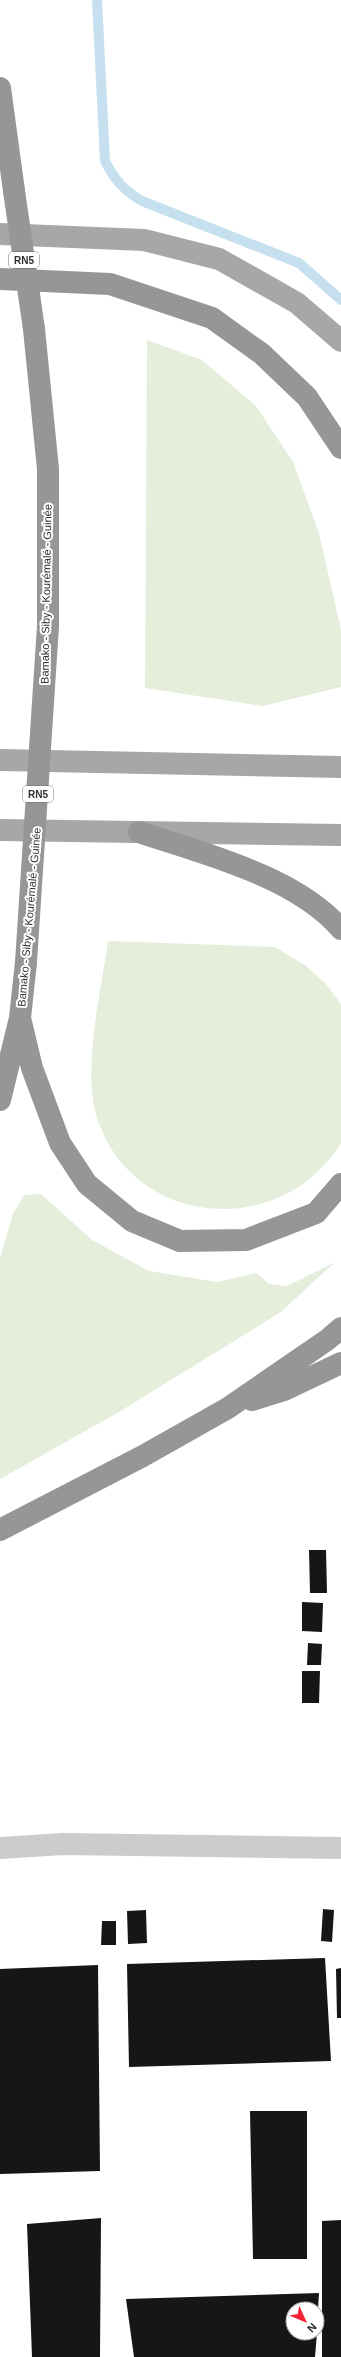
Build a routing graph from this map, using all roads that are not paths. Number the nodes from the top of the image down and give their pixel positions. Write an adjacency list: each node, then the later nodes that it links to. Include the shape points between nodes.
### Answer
1 (0, 88): 12 (highway, Bamako - Siby - Kourémalé - Guinée / RN5, bridge, via 34,329 48,469 48,626)
2 (0, 234): 4 (main road, via 144,240 219,259 297,304)
3 (0, 279): 5 (highway, via 110,284 212,318 262,354 307,397)
4 (341, 342)
5 (341, 448)
6 (0, 760): 7 (main road)
7 (341, 766)
8 (0, 830): 9 (main road)
9 (139, 832): 10 (main road); 11 (highway, via 269,877 328,914)
10 (341, 835)
11 (341, 929)
12 (20, 1018): 13 (highway, Bamako - Siby - Kourémalé - Guinée / RN5); 14 (highway, via 32,1068 60,1143 87,1184 132,1221 180,1241 246,1240 316,1212)
13 (0, 1100)
14 (341, 1184)
15 (341, 1328): 17 (highway)
16 (341, 1362): 17 (highway, via 284,1390)
17 (228, 1408): 18 (highway, via 143,1456)
18 (0, 1530)
19 (0, 1848): 20 (street, via 63,1844)
20 (341, 1848)

